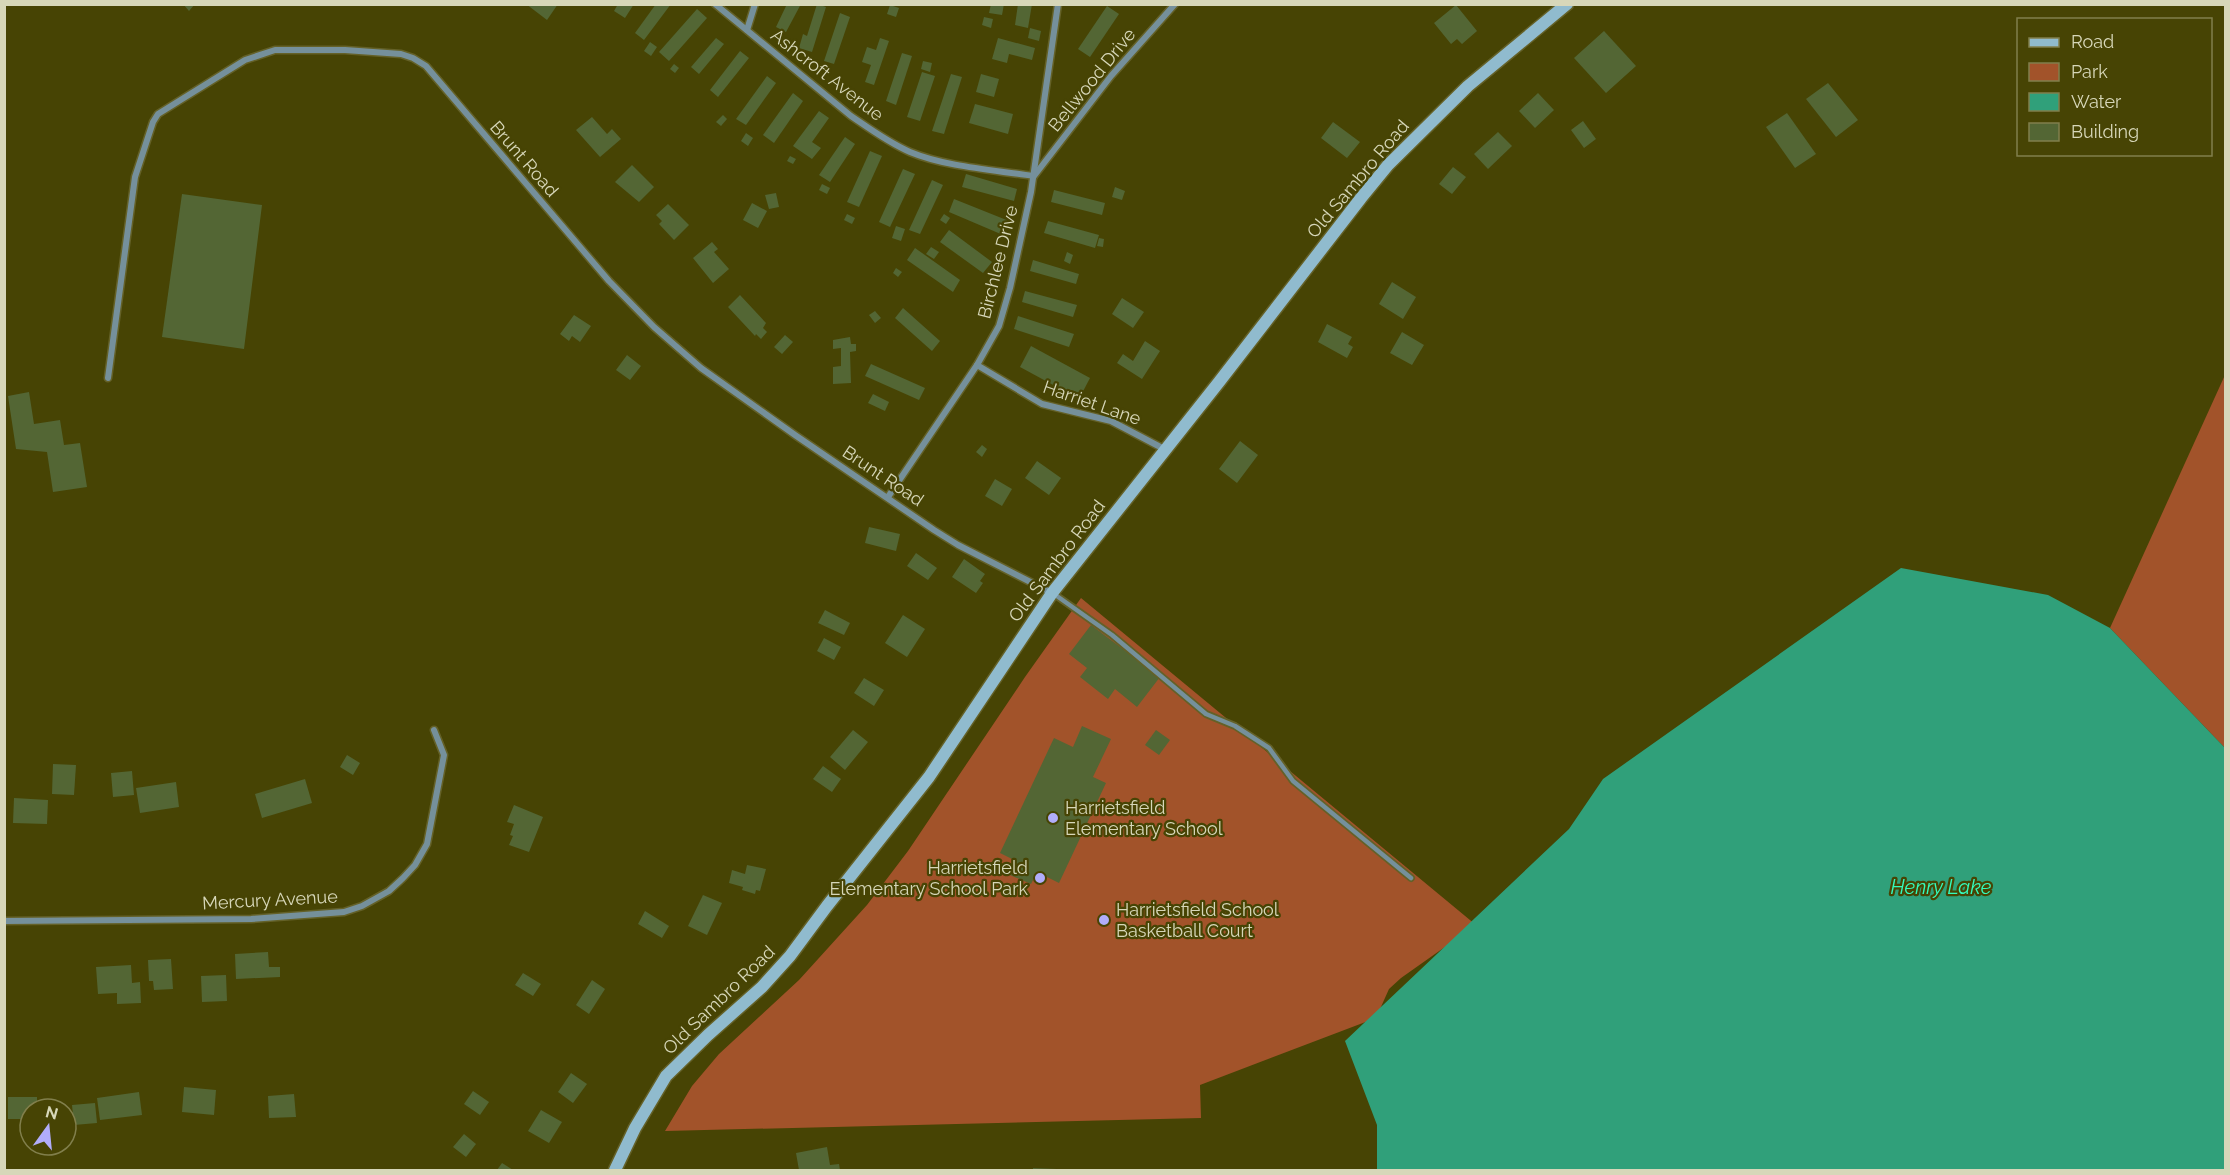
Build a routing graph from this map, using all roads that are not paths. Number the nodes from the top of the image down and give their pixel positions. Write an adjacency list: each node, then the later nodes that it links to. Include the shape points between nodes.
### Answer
1 (715, 4): 6 (street, Ashcroft Avenue)
2 (755, 4): 6 (street)
3 (1058, 4): 7 (street, Birchlee Drive)
4 (1175, 4): 7 (street, Bellwood Drive, via 1111,76)
5 (1568, 4): 10 (main road, Old Sambro Road, via 1468,86 1388,165)
6 (747, 30): 7 (street, Ashcroft Avenue, via 851,116 911,152 944,162)
7 (1033, 176): 8 (street, Birchlee Drive, via 1005,306 999,326)
8 (977, 365): 10 (street, Harriet Lane, via 1042,404 1110,421); 11 (street, Birchlee Drive)
9 (108, 378): 11 (street, Brunt Road, via 135,177 144,143 158,114 245,60 265,52 345,50 401,54 426,66 609,281 654,327 701,368)
10 (1166, 450): 12 (main road, Old Sambro Road)
11 (888, 497): 12 (street, Brunt Road, via 958,544)
12 (1052, 593): 14 (lane, via 1112,635 1206,714 1235,726 1269,748 1293,781); 16 (main road, Old Sambro Road, via 929,777 790,956 666,1076)
13 (434, 730): 15 (street, Mercury Avenue, via 444,754 427,844 403,878 362,906 344,912 251,919)
14 (1411, 878)
15 (4, 921)
16 (615, 1170)

